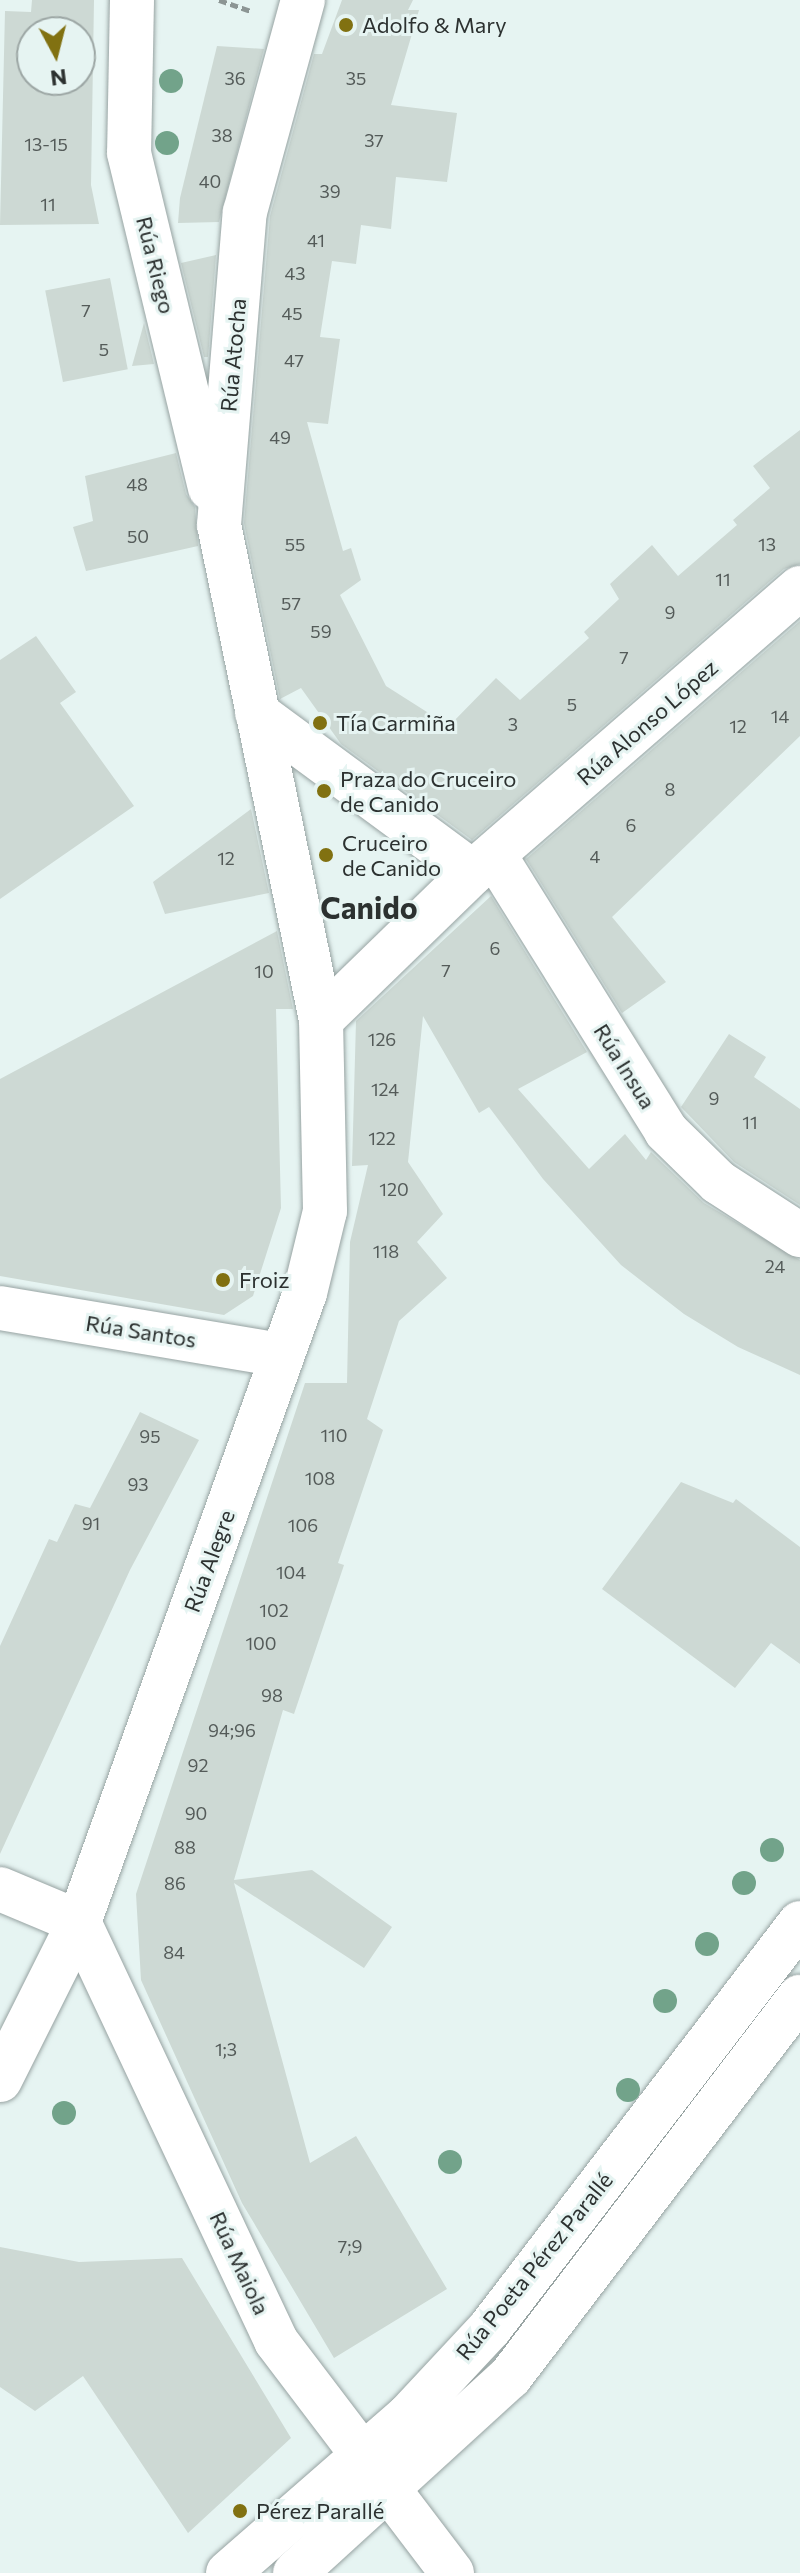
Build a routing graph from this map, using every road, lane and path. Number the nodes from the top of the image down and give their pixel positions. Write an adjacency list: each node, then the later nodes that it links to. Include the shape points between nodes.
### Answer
1 (132, 0): 5 (street, Rúa Riego, via 129,153)
2 (219, 0): 4 (path)
3 (303, 0): 5 (street, Rúa Atocha, via 245,212)
4 (229, 5)
5 (219, 525): 7 (street, Rúa Atocha)
6 (800, 588): 8 (street, Rúa Alonso López)
7 (257, 713): 8 (street); 9 (street)
8 (484, 864): 9 (street); 10 (street, Rúa Insua, via 666,1131 718,1182)
9 (321, 1020): 12 (street, Rúa Alegre, via 325,1211 305,1293)
10 (800, 1235)
11 (0, 1308): 12 (street, Rúa Santos)
12 (282, 1355): 14 (street, Rúa Alegre)
13 (0, 1889): 14 (street)
14 (79, 1922): 17 (street, Rúa Alegre); 18 (street, Rúa Maiola, via 276,2341)
15 (800, 1923): 18 (street, Rúa Poeta Pérez Parallé, via 490,2328 408,2416)
16 (800, 1997): 19 (street, Rúa Poeta Pérez Parallé, via 510,2377)
17 (0, 2080)
18 (364, 2452): 19 (street, Rúa Maiola); 20 (street, Rúa Poeta Pérez Parallé)
19 (389, 2490): 21 (street, Rúa Poeta Pérez Parallé); 22 (street, Rúa Maiola)
20 (228, 2573)
21 (295, 2573)
22 (452, 2573)

